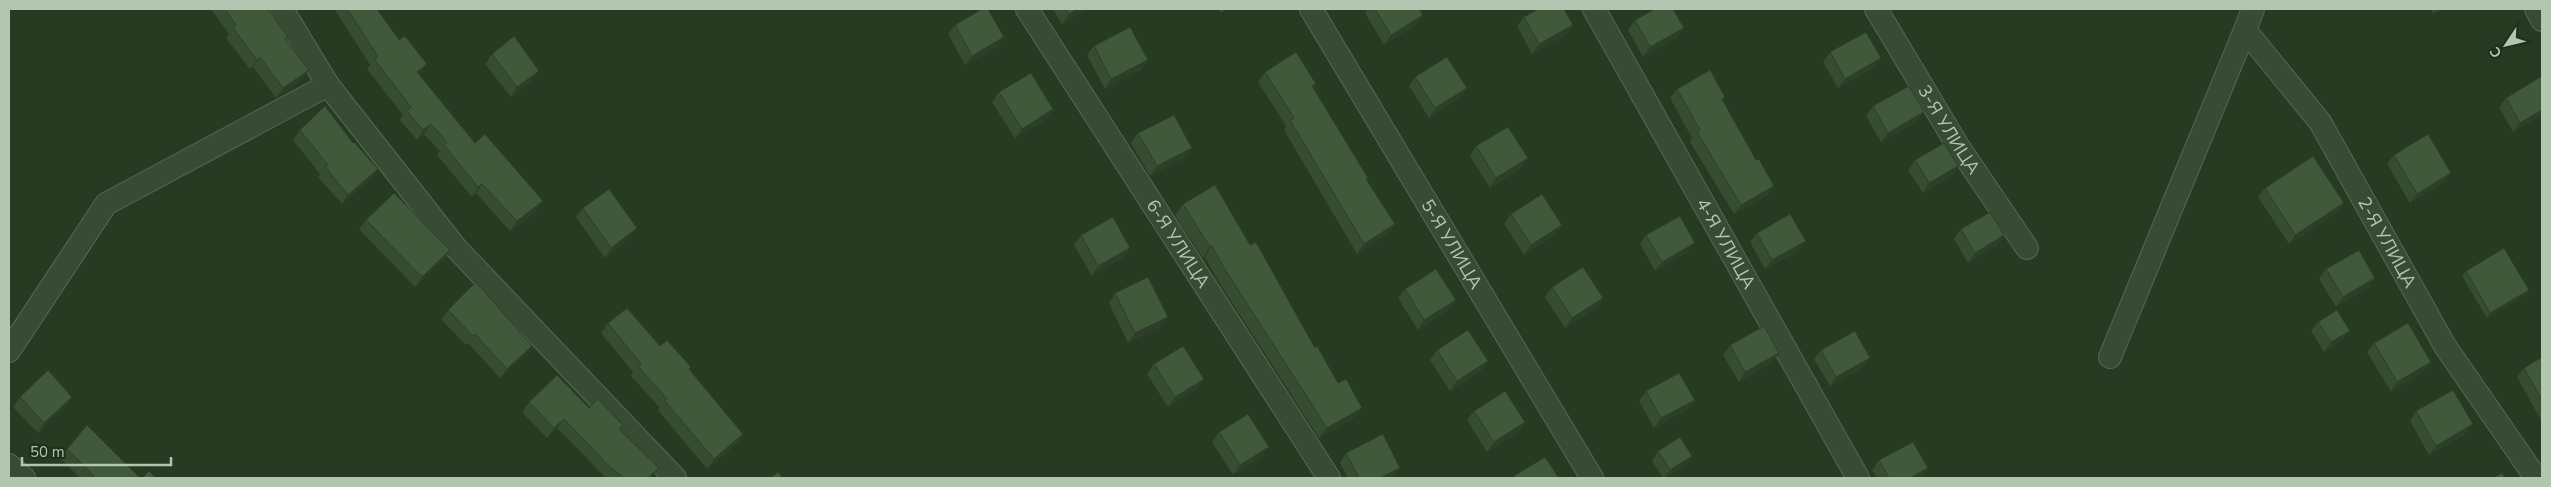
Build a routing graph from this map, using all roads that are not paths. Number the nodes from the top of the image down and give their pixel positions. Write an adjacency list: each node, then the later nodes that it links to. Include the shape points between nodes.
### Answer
1 (282, 9): 10 (street)
2 (1026, 9): 17 (street, 6-Я УЛИЦА)
3 (1311, 9): 18 (street, 5-Я УЛИЦА)
4 (1594, 9): 19 (street, 4-Я УЛИЦА)
5 (1876, 9): 11 (street, 3-Я УЛИЦА, via 1958,146)
6 (2254, 9): 9 (street)
7 (2536, 9): 8 (street)
8 (2542, 20)
9 (2245, 30): 13 (street); 20 (street, 2-Я УЛИЦА, via 2320,122 2445,346)
10 (328, 85): 12 (street, via 106,204); 16 (street, via 456,248)
11 (2027, 248)
12 (9, 351)
13 (2110, 357)
14 (9, 465): 15 (street)
15 (24, 478)
16 (675, 478)
17 (1330, 478)
18 (1592, 478)
19 (1858, 478)
20 (2536, 478)

